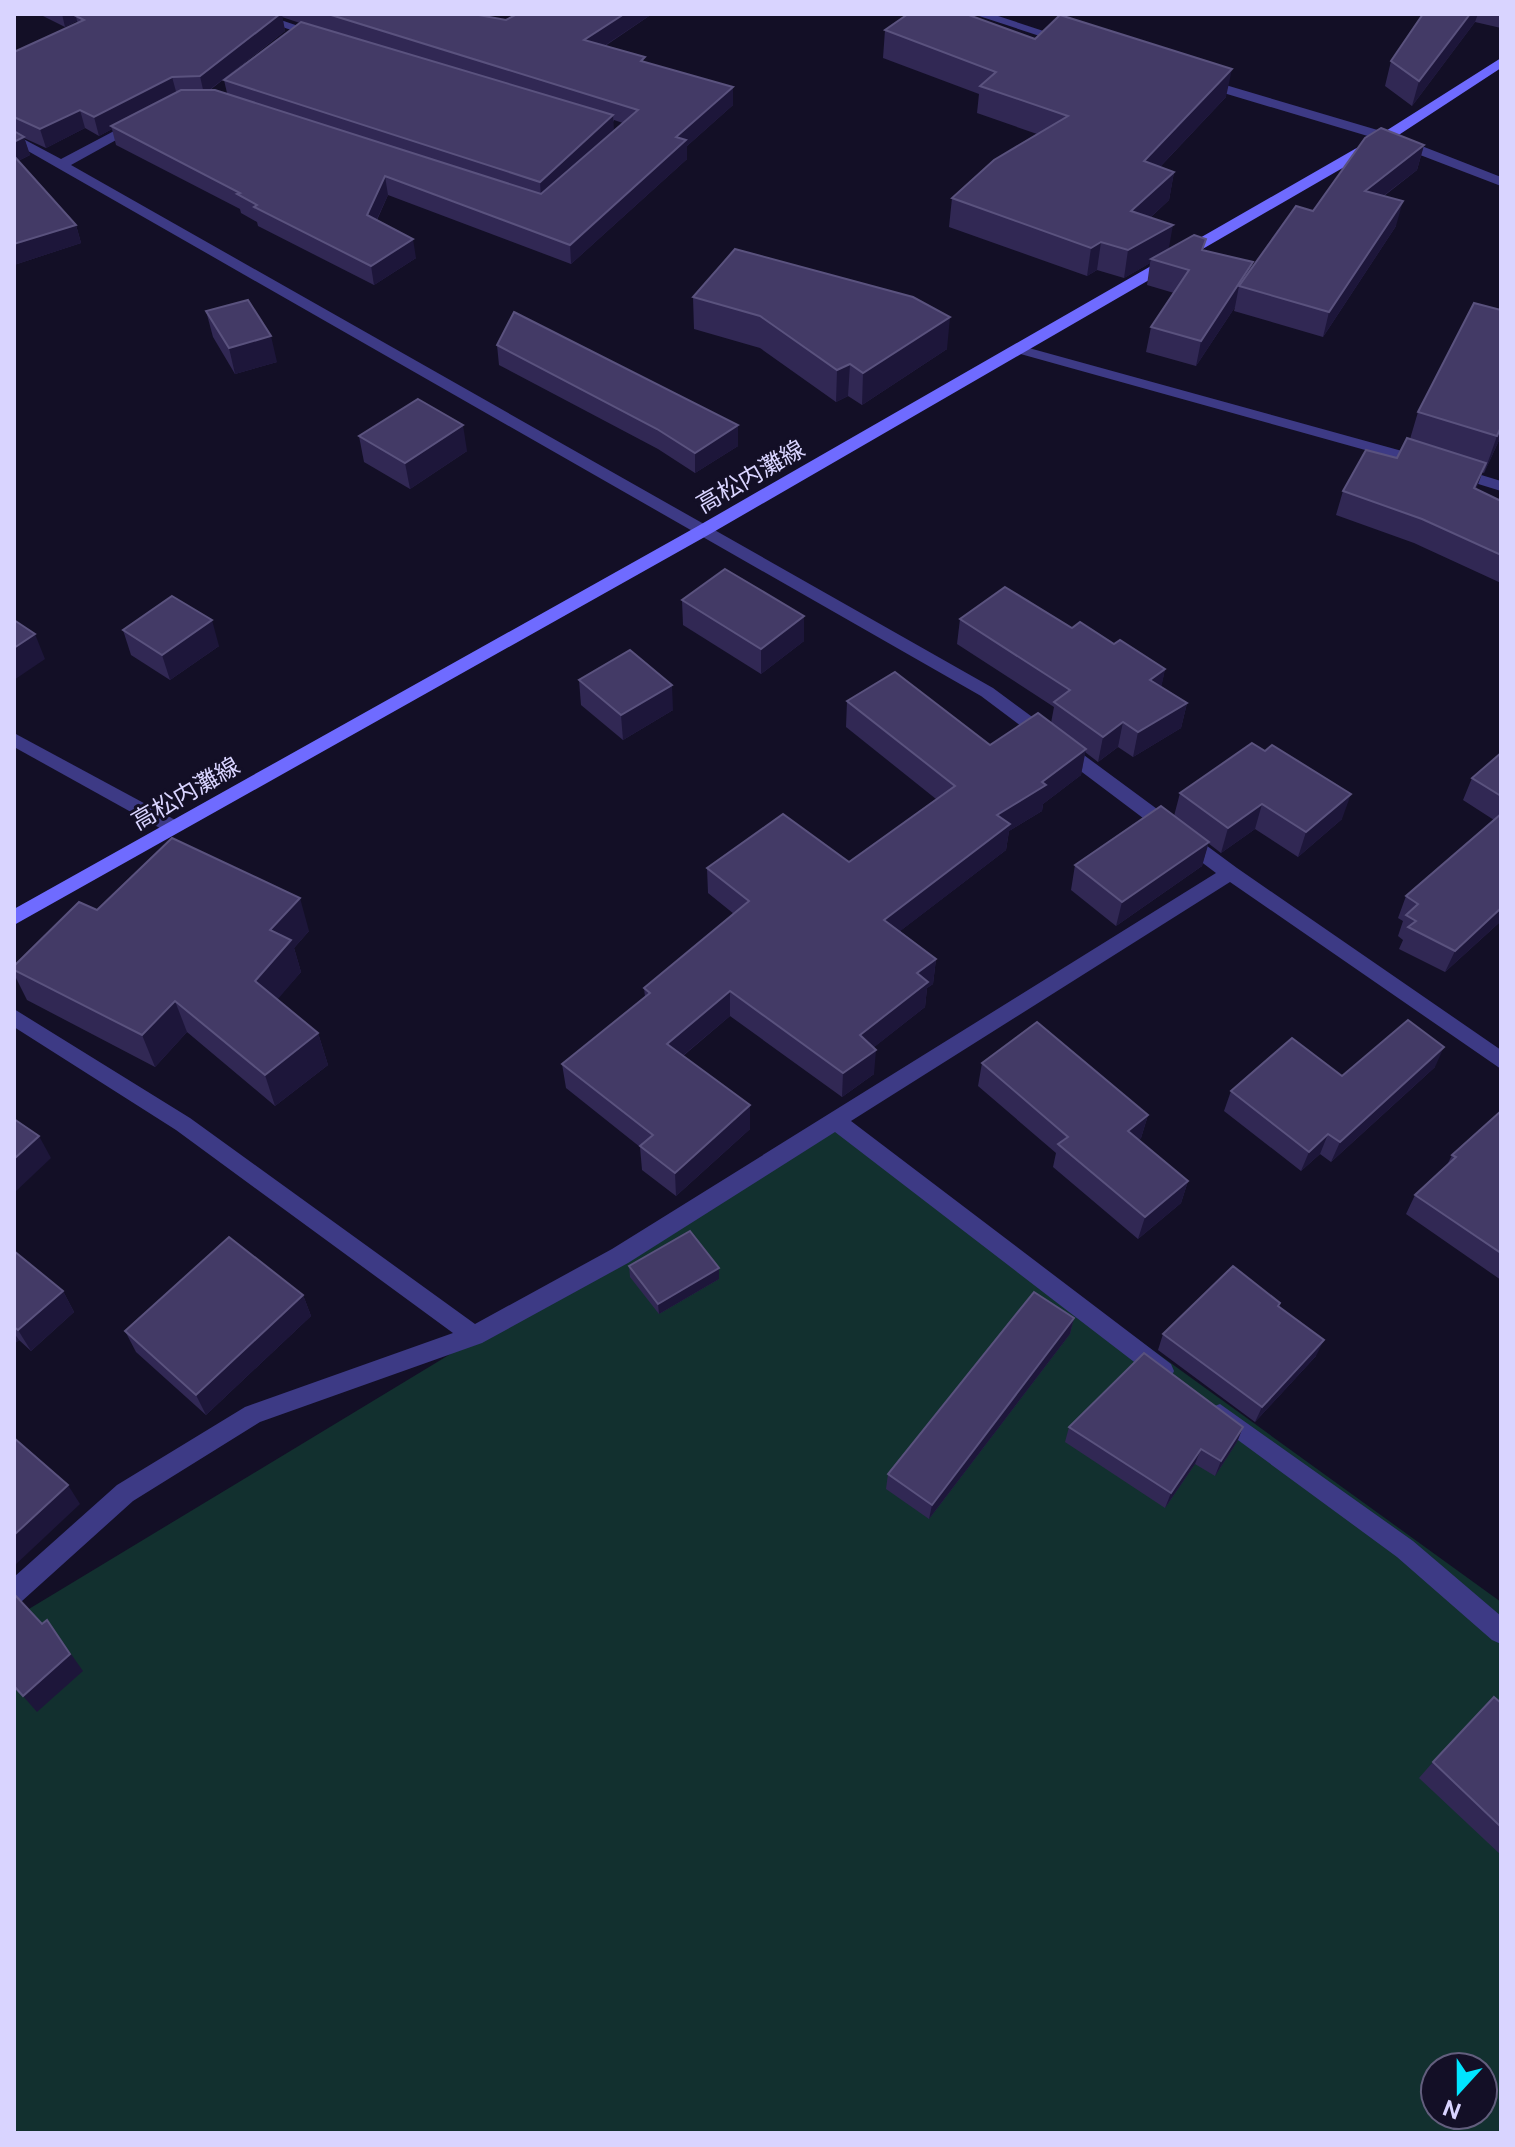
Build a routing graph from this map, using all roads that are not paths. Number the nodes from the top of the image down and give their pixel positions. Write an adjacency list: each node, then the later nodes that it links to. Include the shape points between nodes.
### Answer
1 (250, 14): 3 (street, via 295,34)
2 (979, 14): 4 (street)
3 (331, 38)
4 (1084, 46)
5 (1501, 62): 8 (main road, 高松内灘線)
6 (1190, 78): 8 (street)
7 (156, 115): 10 (street)
8 (1386, 137): 11 (street); 12 (main road, 高松内灘線)
9 (14, 138): 10 (street)
10 (61, 165): 14 (street)
11 (1501, 182)
12 (1018, 349): 13 (street); 14 (main road, 高松内灘線)
13 (1501, 486)
14 (704, 530): 16 (main road, 高松内灘線); 17 (street, via 987,692)
15 (14, 739): 16 (street)
16 (173, 827): 18 (main road, 高松内灘線)
17 (1230, 873): 20 (street); 21 (street)
18 (14, 918)
19 (14, 1017): 22 (street, via 183,1124)
20 (1501, 1061)
21 (836, 1121): 22 (street, via 620,1256); 23 (street)
22 (474, 1336): 25 (street, via 253,1414 125,1493)
23 (1177, 1382)
24 (1202, 1401): 26 (street, via 1405,1549)
25 (14, 1593)
26 (1501, 1632)

